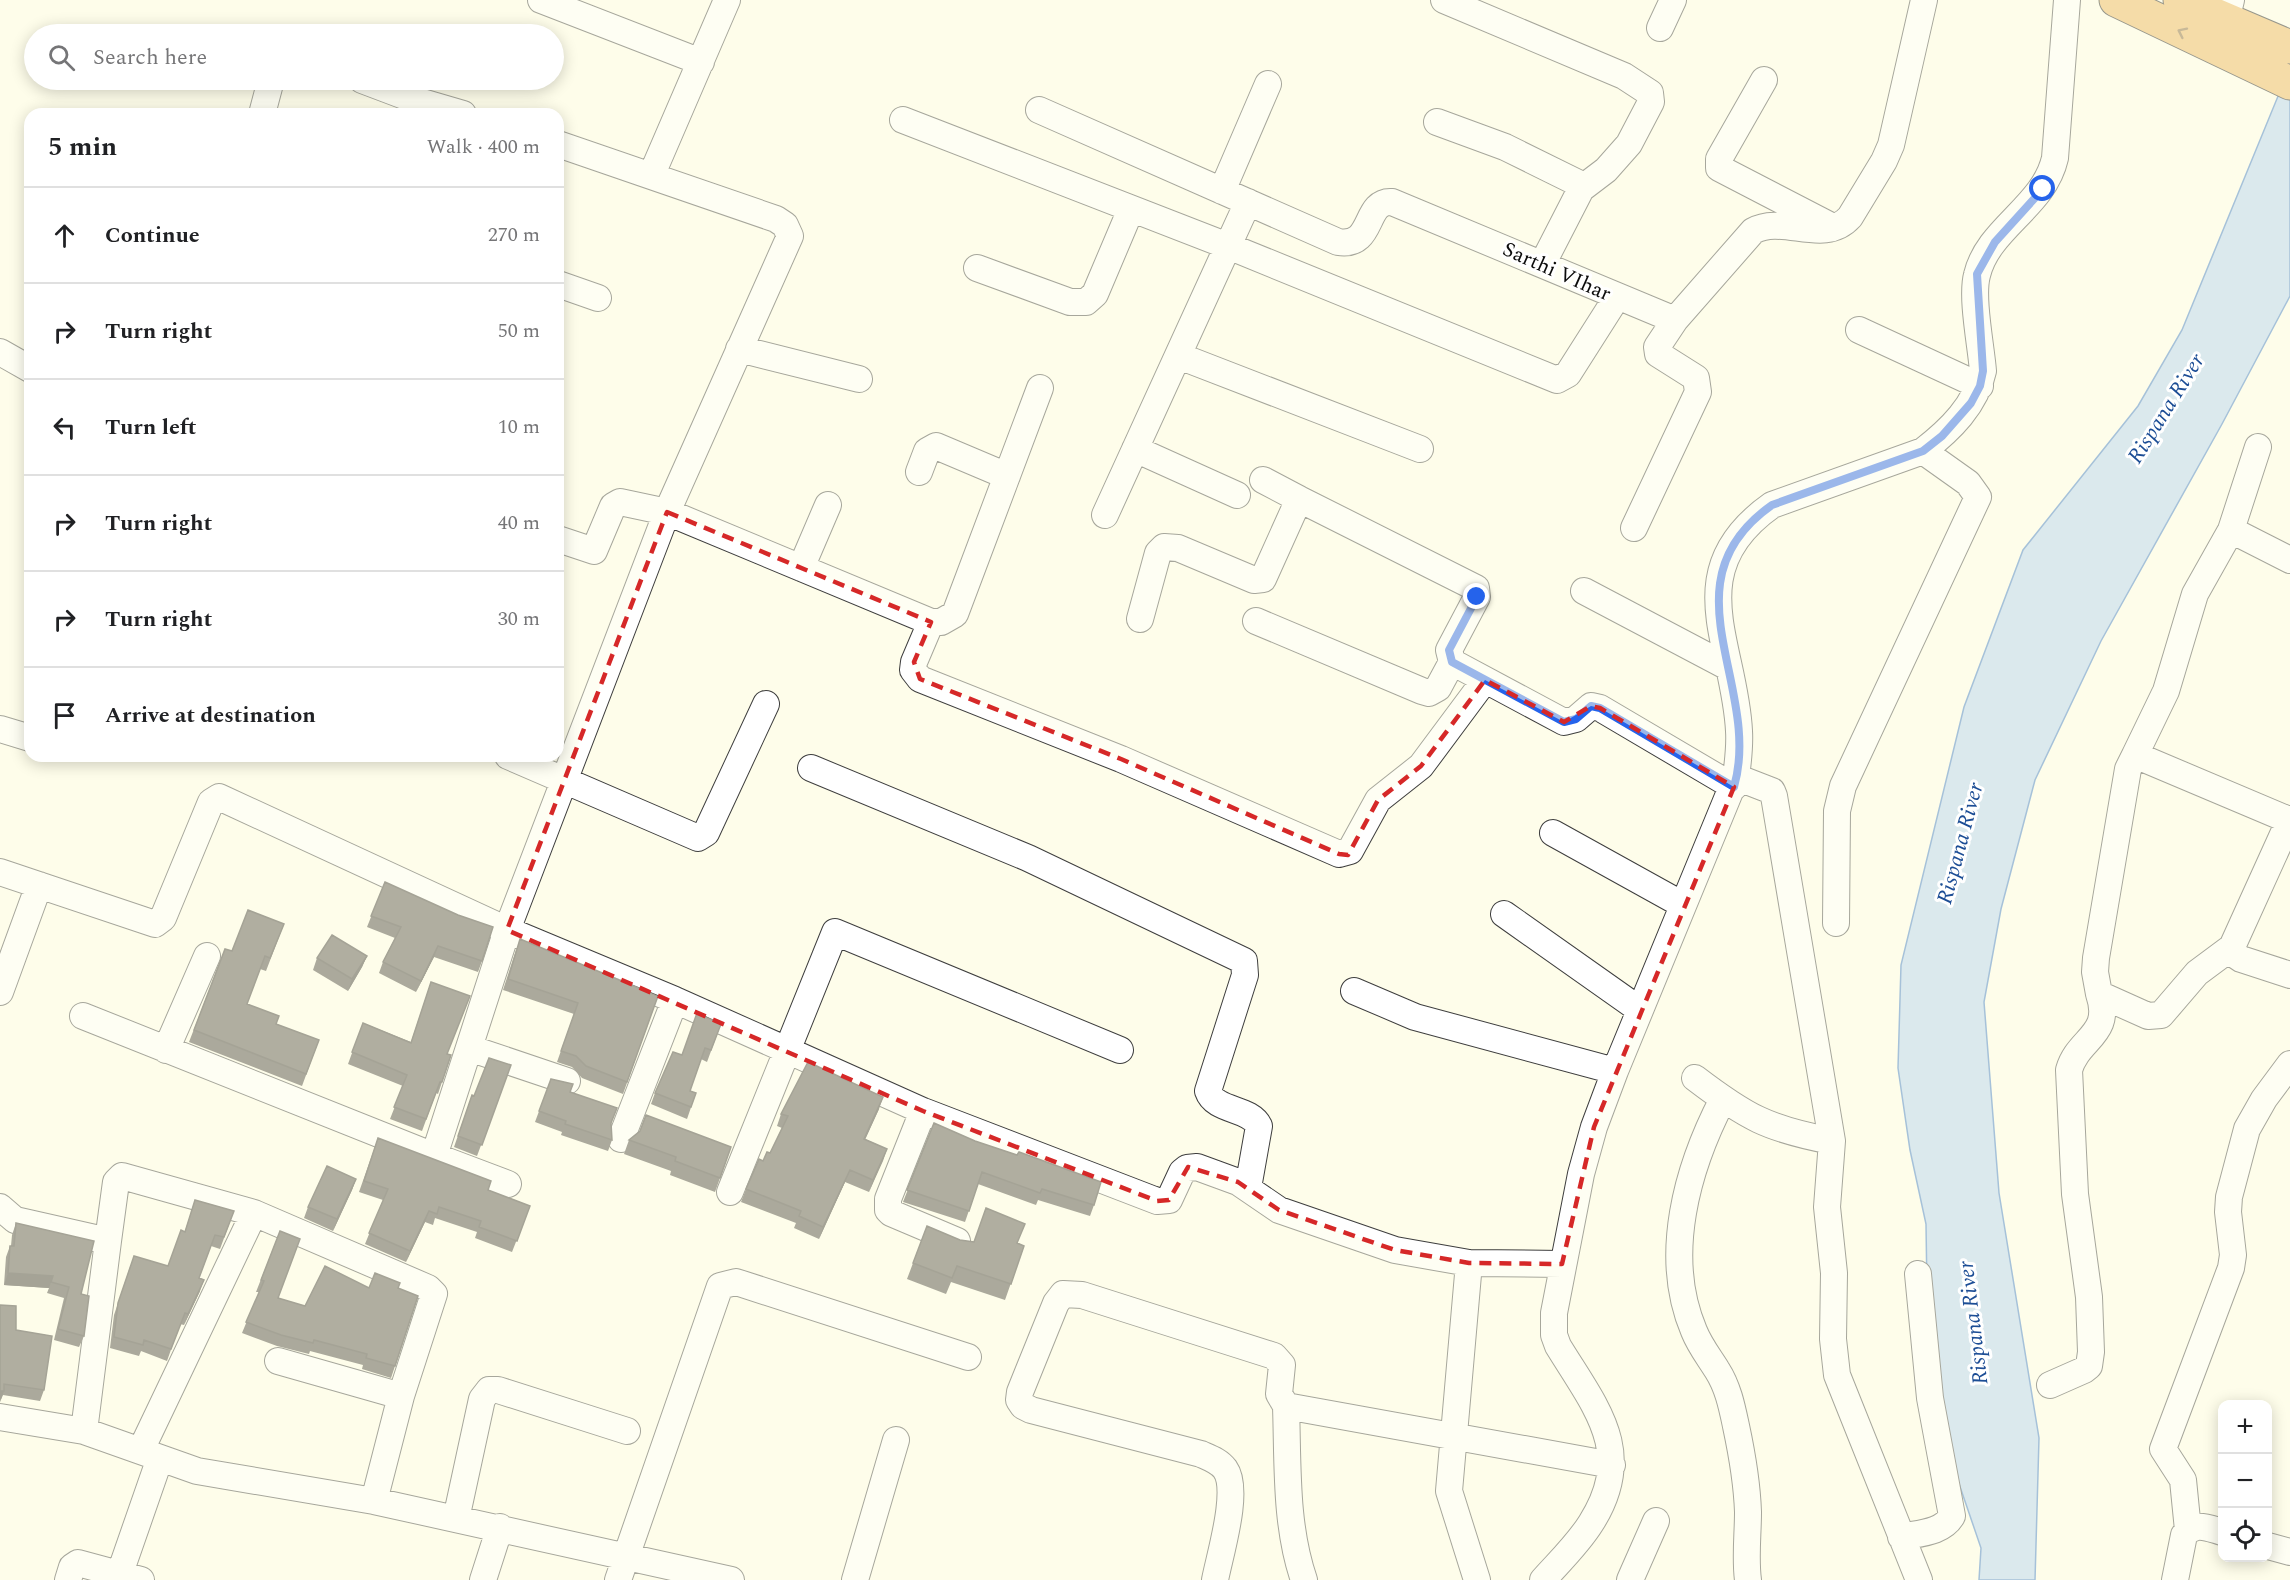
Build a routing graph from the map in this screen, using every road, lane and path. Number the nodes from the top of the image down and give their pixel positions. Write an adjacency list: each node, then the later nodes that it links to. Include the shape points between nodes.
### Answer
1 (541, 0): 12 (street)
2 (727, 0): 12 (street)
3 (1444, 0): 25 (street, via 1646,88 1651,102 1629,144 1606,170)
4 (1673, 0): 10 (street)
5 (1924, 0): 29 (street, via 1897,125 1884,161 1850,217)
6 (2067, 0): 43 (street, via 2051,175 1995,242 1977,274 1983,371)
7 (2116, 0): 9 (highway, one-way to 7)
8 (2180, 0): 9 (highway)
9 (2232, 25): 11 (highway); 13 (highway)
10 (1660, 28)
11 (2288, 38)
12 (701, 62): 24 (street)
13 (2282, 79)
14 (1764, 80): 29 (street, via 1719,159 1719,168)
15 (1268, 84): 26 (street)
16 (268, 90): 19 (street)
17 (381, 90): 18 (street)
18 (413, 107)
19 (264, 108)
20 (1039, 110): 26 (street, Sarthi VIhar)
21 (903, 120): 28 (street)
22 (1437, 122): 25 (street, via 1505,147)
23 (564, 146): 24 (street)
24 (652, 174): 38 (street, via 776,219 789,231 789,241)
25 (1584, 186): 31 (street)
26 (1222, 191): 27 (street, Sarthi VIhar)
27 (1248, 202): 30 (street); 31 (street, Sarthi VIhar, via 1347,243 1362,235 1382,203 1392,202)
28 (1131, 209): 30 (street); 32 (street, via 1095,294 1086,302 1070,302)
29 (1834, 228): 36 (street, via 1827,231 1771,225 1753,231)
30 (1228, 246): 34 (street, via 1557,380 1568,374); 40 (street)
31 (1543, 263): 34 (street, Sarthi VIhar)
32 (977, 268)
33 (564, 286): 35 (street)
34 (1617, 297): 36 (street, Sarthi VIhar)
35 (598, 298)
36 (1675, 320): 57 (street, via 1657,347 1658,354 1696,378 1698,392)
37 (1859, 330): 43 (street)
38 (739, 349): 42 (street); 55 (street)
39 (0, 352): 41 (street)
40 (1179, 356): 46 (street); 47 (street)
41 (24, 359)
42 (859, 379)
43 (1980, 386): 48 (street, via 1955,422)
44 (1040, 388): 50 (street)
45 (2258, 447): 58 (street)
46 (1135, 449): 52 (street); 56 (street)
47 (1420, 449)
48 (1923, 451): 67 (street, via 1772,505 1753,519 1737,537 1719,584 1719,618); 83 (street, via 1968,483 1978,497 1841,793 1837,811)
49 (919, 472): 50 (street, via 927,451 936,447)
50 (1007, 477): 65 (street, via 955,615)
51 (1263, 480): 53 (street)
52 (1237, 495)
53 (1299, 499): 63 (street, via 1266,575 1259,581 1178,548 1164,547 1158,553); 66 (street, via 1476,588 1477,597 1449,650)
54 (828, 505): 61 (street)
55 (667, 512): 59 (street, via 617,502 594,551); 61 (street); 75 (street)
56 (1105, 515)
57 (1634, 528)
58 (2231, 530): 60 (street); 72 (street, via 2195,594 2166,691)
59 (564, 541)
60 (2290, 561)
61 (801, 568): 65 (street)
62 (1584, 591): 67 (street)
63 (1140, 619)
64 (1256, 621): 66 (street, via 1422,692 1438,688)
65 (931, 622): 68 (street, via 914,662 913,670 920,679 1121,759 1338,854 1350,852 1378,800 1421,766)
66 (1452, 662): 68 (street)
67 (1728, 668): 76 (street, via 1739,730)
68 (1485, 680): 76 (street, via 1564,722 1576,719 1591,706 1600,708)
69 (766, 704): 75 (street, via 702,837 694,838)
70 (0, 729): 71 (street)
71 (24, 736)
72 (2135, 755): 77 (street); 90 (street, via 2124,787 2096,958)
73 (522, 762): 75 (street)
74 (811, 768): 108 (street, via 1028,858 1244,961 1245,975 1208,1091 1214,1101 1252,1118 1259,1126)
75 (566, 781): 84 (street)
76 (1735, 782): 81 (street); 105 (street, via 1772,791 1776,801)
77 (2290, 820): 85 (street)
78 (1553, 833): 81 (street)
79 (0, 872): 80 (street)
80 (39, 885): 84 (street, via 157,923 163,918 211,802 219,797); 89 (street)
81 (1683, 905): 92 (street)
82 (1504, 914): 92 (street)
83 (1836, 923)
84 (507, 930): 91 (street); 94 (street)
85 (2232, 947): 87 (street, via 2241,959); 90 (street, via 2197,973 2166,1012 2155,1017)
86 (207, 956): 95 (street)
87 (2290, 975)
88 (1354, 991): 99 (street, via 1415,1017)
89 (0, 992)
90 (2098, 994): 119 (street, via 2104,1008 2101,1024 2076,1054 2069,1070 2075,1194 2089,1297 2090,1360 2084,1370)
91 (675, 1000): 97 (street); 104 (street)
92 (1640, 1010): 99 (street)
93 (83, 1016): 95 (street)
94 (469, 1048): 101 (street); 106 (street)
95 (166, 1050): 106 (street)
96 (1120, 1050): 97 (street, via 838,932 832,936)
97 (788, 1051): 103 (street); 109 (street)
98 (2290, 1064): 133 (street, via 2247,1130 2229,1197 2231,1268 2163,1449 2183,1480)
99 (1615, 1071): 115 (street, via 1586,1153)
100 (1695, 1078): 102 (street)
101 (567, 1081)
102 (1723, 1099): 105 (street, via 1761,1123); 149 (street, via 1704,1135 1689,1181 1679,1276 1688,1316 1723,1381 1736,1427 1746,1484)
103 (923, 1111): 108 (street, via 1157,1201 1169,1200 1182,1172 1192,1167); 113 (street, via 888,1199 888,1210)
104 (621, 1139)
105 (1832, 1141): 135 (street, via 1827,1207 1834,1273 1837,1375)
106 (434, 1156): 107 (street)
107 (508, 1184)
108 (1248, 1188): 114 (street, via 1279,1210 1383,1246 1413,1255)
109 (730, 1192)
110 (0, 1207): 112 (street, via 15,1220)
111 (254, 1213): 112 (street, via 122,1176 116,1182); 120 (street, via 432,1291 434,1301); 127 (street)
112 (108, 1241): 123 (street)
113 (960, 1242)
114 (1469, 1263): 115 (street); 125 (street)
115 (1562, 1264): 128 (street, via 1554,1335 1605,1427)
116 (1918, 1274): 135 (street, via 1930,1398 1952,1516 1939,1528)
117 (968, 1357): 138 (street, via 735,1282 724,1284 716,1292)
118 (278, 1361): 120 (street)
119 (2050, 1385)
120 (401, 1396): 129 (street)
121 (1286, 1406): 125 (street); 144 (street, via 1279,1394 1282,1365 1274,1356 1073,1292 1063,1294 1056,1304 1024,1381 1019,1400 1023,1407 1201,1454 1224,1468 1231,1493); 145 (street, via 1292,1535)
122 (0, 1418): 123 (street)
123 (84, 1431): 127 (street)
124 (627, 1431): 130 (street, via 489,1390 482,1399)
125 (1454, 1438): 128 (street); 146 (street, via 1449,1491)
126 (896, 1440): 143 (street)
127 (150, 1454): 129 (street, via 197,1471); 139 (street)
128 (1612, 1464): 147 (street, via 1611,1483 1590,1525)
129 (374, 1501): 130 (street)
130 (456, 1519): 132 (street)
131 (1656, 1521): 148 (street)
132 (500, 1527): 138 (street); 141 (street)
133 (2188, 1530): 134 (street, via 2200,1526); 151 (street)
134 (2218, 1531)
135 (1901, 1537): 150 (street)
136 (2272, 1547): 137 (street)
137 (2290, 1552)
138 (623, 1569): 142 (street)
139 (130, 1576): 140 (street, via 78,1563 72,1566)
140 (68, 1580)
141 (483, 1580)
142 (731, 1580)
143 (855, 1580)
144 (1215, 1580)
145 (1304, 1580)
146 (1477, 1580)
147 (1543, 1580)
148 (1630, 1580)
149 (1748, 1580)
150 (1919, 1580)
151 (2175, 1580)

